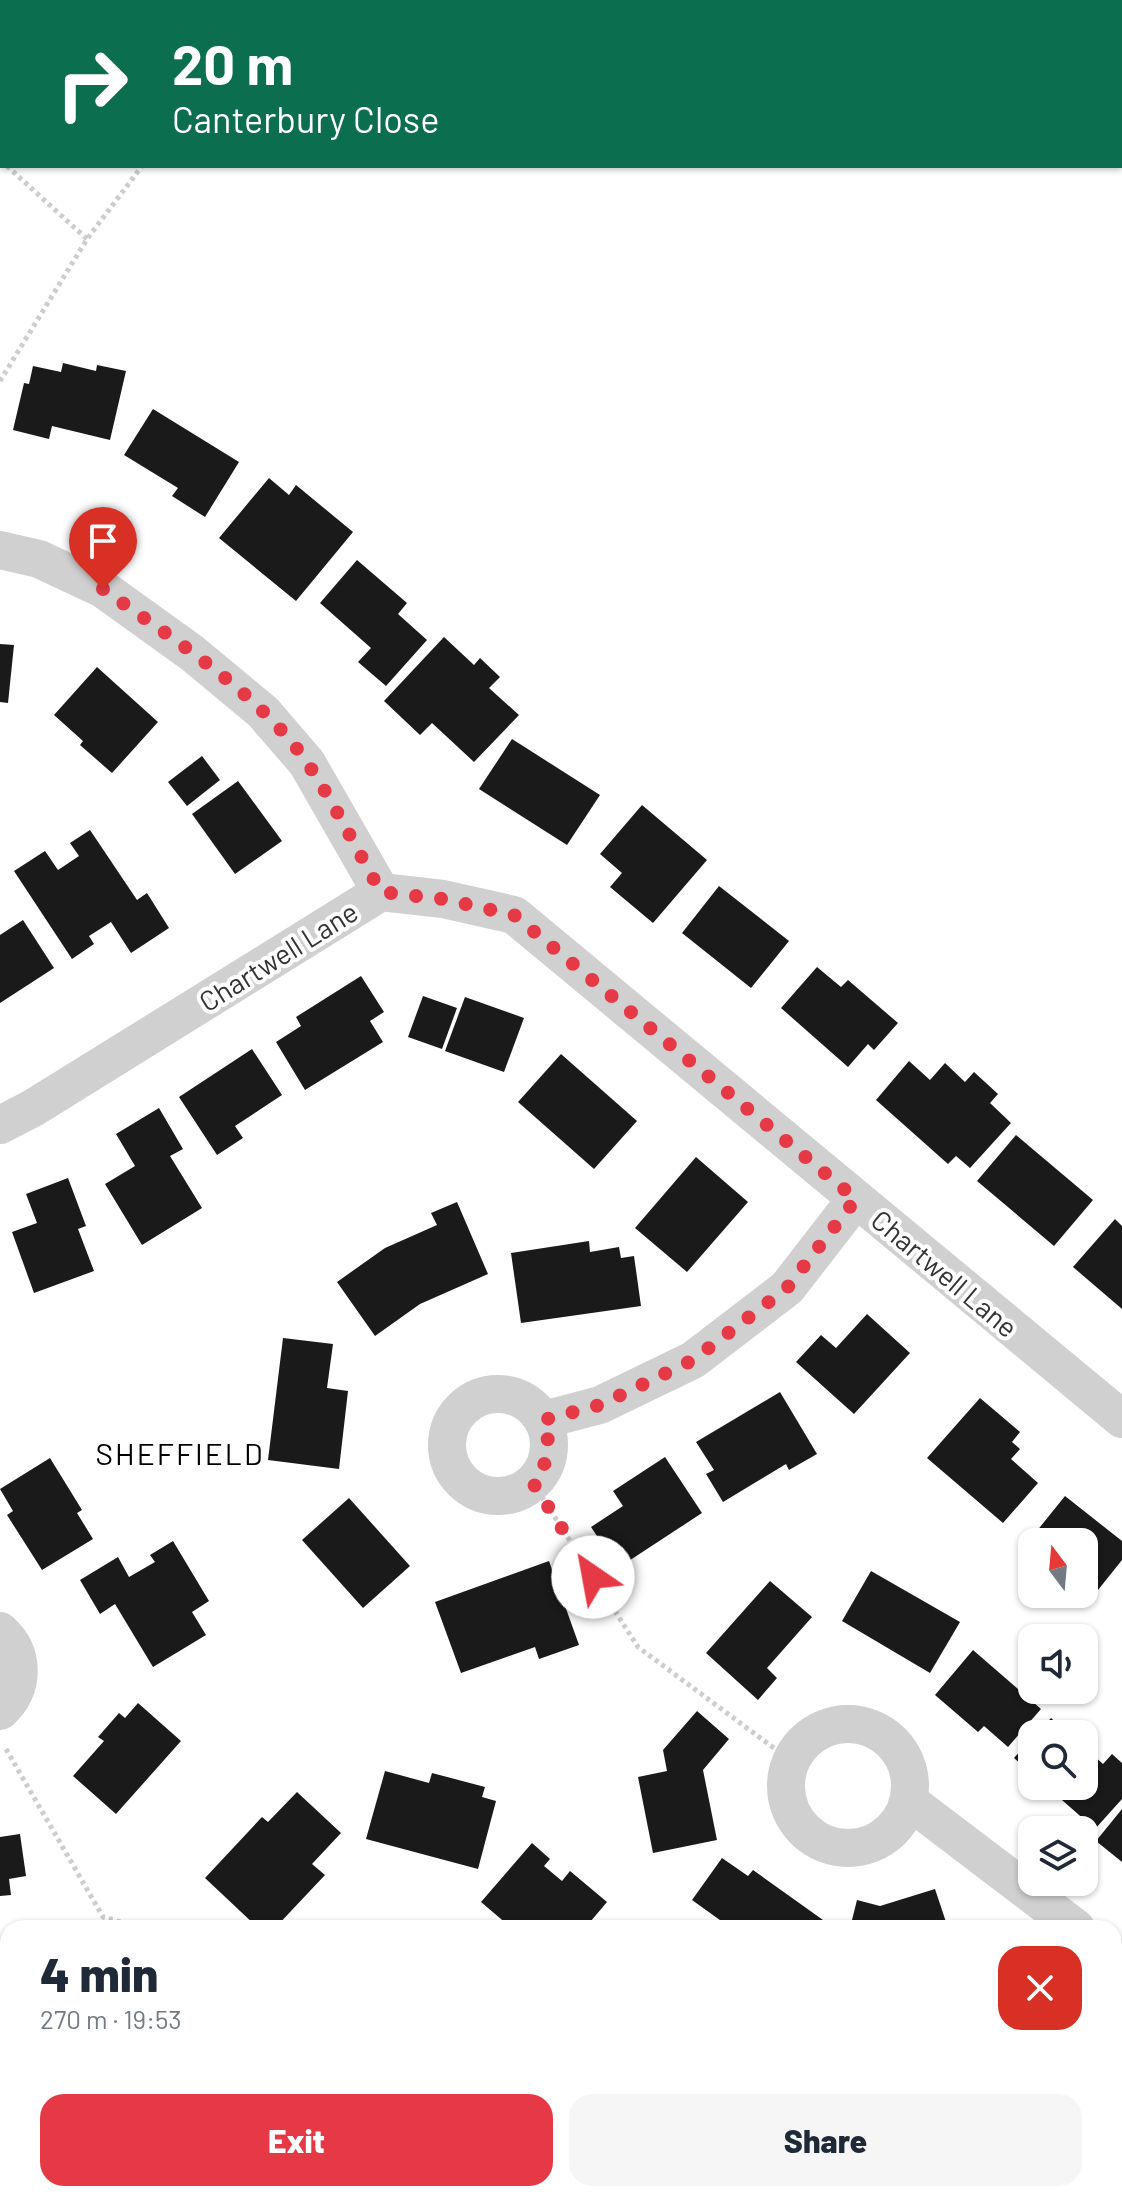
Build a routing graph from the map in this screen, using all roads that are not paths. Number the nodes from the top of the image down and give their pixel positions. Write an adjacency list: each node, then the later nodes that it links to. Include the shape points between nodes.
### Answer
1 (0, 550): 2 (street, via 39,559 103,589 263,712 307,763)
2 (381, 892): 3 (street, Chartwell Lane); 4 (street, Chartwell Lane, via 514,915)
3 (0, 1125)
4 (856, 1199): 5 (street, Chartwell Lane); 6 (street, via 787,1288 693,1360 600,1405)
5 (1122, 1419)
6 (543, 1420): 6 (street, via 519,1397 503,1393 470,1402 449,1428 449,1461 457,1476 469,1487 502,1496 533,1483 549,1453)
7 (0, 1631): 8 (street, via 19,1662 13,1696)
8 (0, 1711)
9 (909, 1801): 9 (street, via 900,1820 868,1845 827,1845 794,1820 786,1801 790,1760 818,1731 858,1724 894,1743 905,1761); 10 (street)
10 (1065, 1920)

